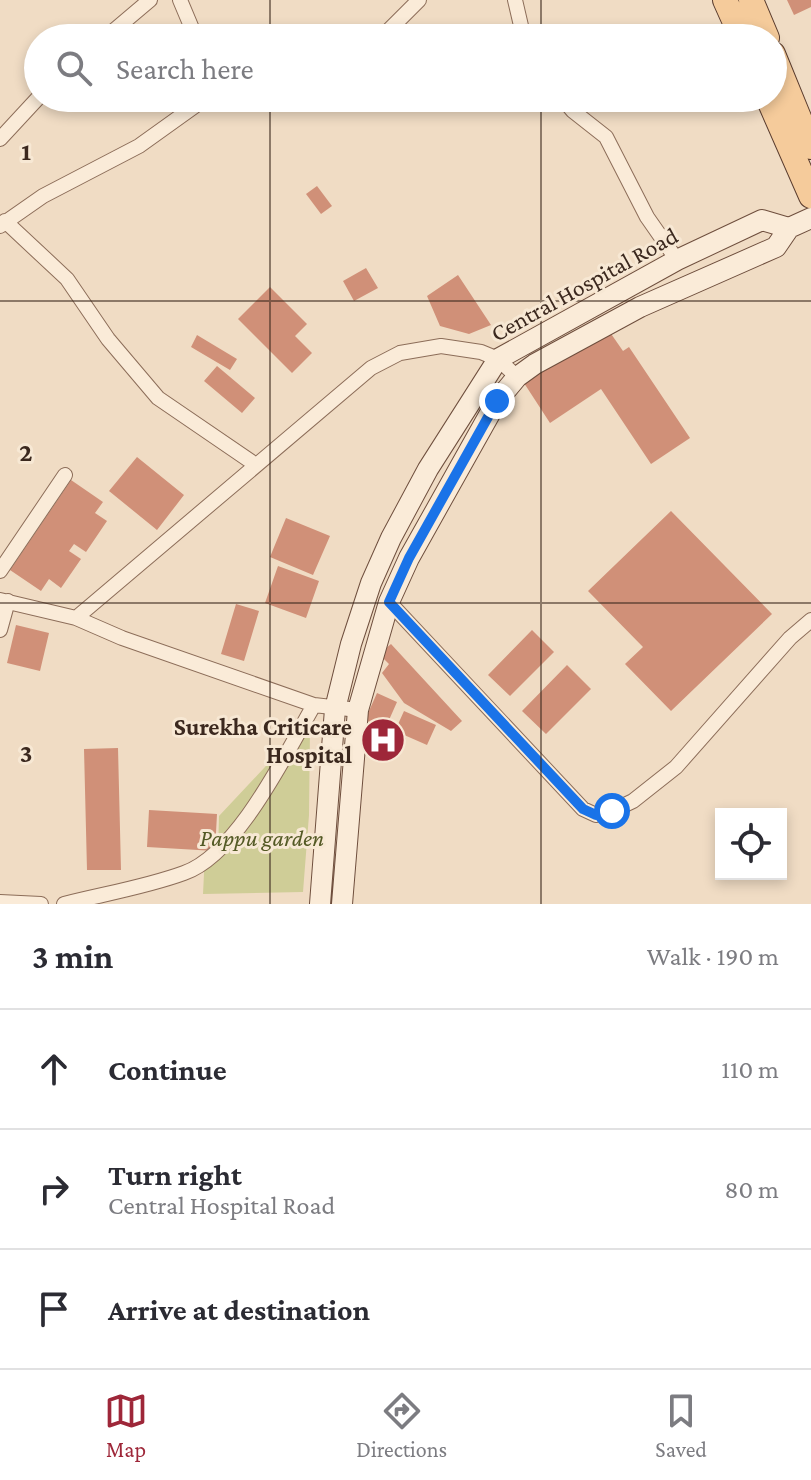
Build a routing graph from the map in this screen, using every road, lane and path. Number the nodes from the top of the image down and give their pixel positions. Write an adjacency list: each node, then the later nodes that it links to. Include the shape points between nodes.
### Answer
1 (150, 0): 7 (street)
2 (180, 0): 8 (street)
3 (419, 0): 9 (street)
4 (515, 0): 10 (street)
5 (725, 0): 11 (main road)
6 (751, 0): 12 (main road)
7 (122, 24)
8 (190, 24)
9 (395, 24)
10 (521, 24)
11 (736, 24)
12 (761, 24)
13 (787, 88): 19 (main road)
14 (25, 112): 18 (street)
15 (186, 112): 22 (street, via 139,146 43,196)
16 (574, 112): 24 (street, via 606,137 647,217)
17 (774, 112): 20 (main road)
18 (0, 139)
19 (811, 147)
20 (811, 196)
21 (811, 218): 23 (street, Central Hospital Road)
22 (3, 224): 27 (street, via 67,279 158,398)
23 (789, 228): 24 (street, Central Hospital Road, via 762,220); 26 (street, Central Hospital Road, via 776,247 640,307)
24 (677, 260): 25 (street, Central Hospital Road)
25 (498, 359): 26 (street); 27 (street, via 441,346 400,353 371,368); 36 (street, Central Hospital Road, via 391,538 367,595)
26 (517, 377): 31 (street, Central Hospital Road, via 497,401)
27 (256, 465): 32 (street)
28 (65, 475): 29 (street)
29 (0, 571)
30 (4, 601): 32 (street); 34 (street)
31 (389, 602): 33 (street, via 583,809 596,815 633,801 676,767); 37 (street, Central Hospital Road)
32 (76, 618): 35 (street)
33 (811, 620)
34 (0, 630)
35 (314, 705): 36 (street); 40 (street, via 258,802 228,842 187,872)
36 (335, 709): 37 (street); 41 (street, Central Hospital Road)
37 (358, 710): 42 (street, Central Hospital Road)
38 (0, 902): 39 (street)
39 (41, 904)
40 (64, 904)
41 (320, 904)
42 (342, 904)

